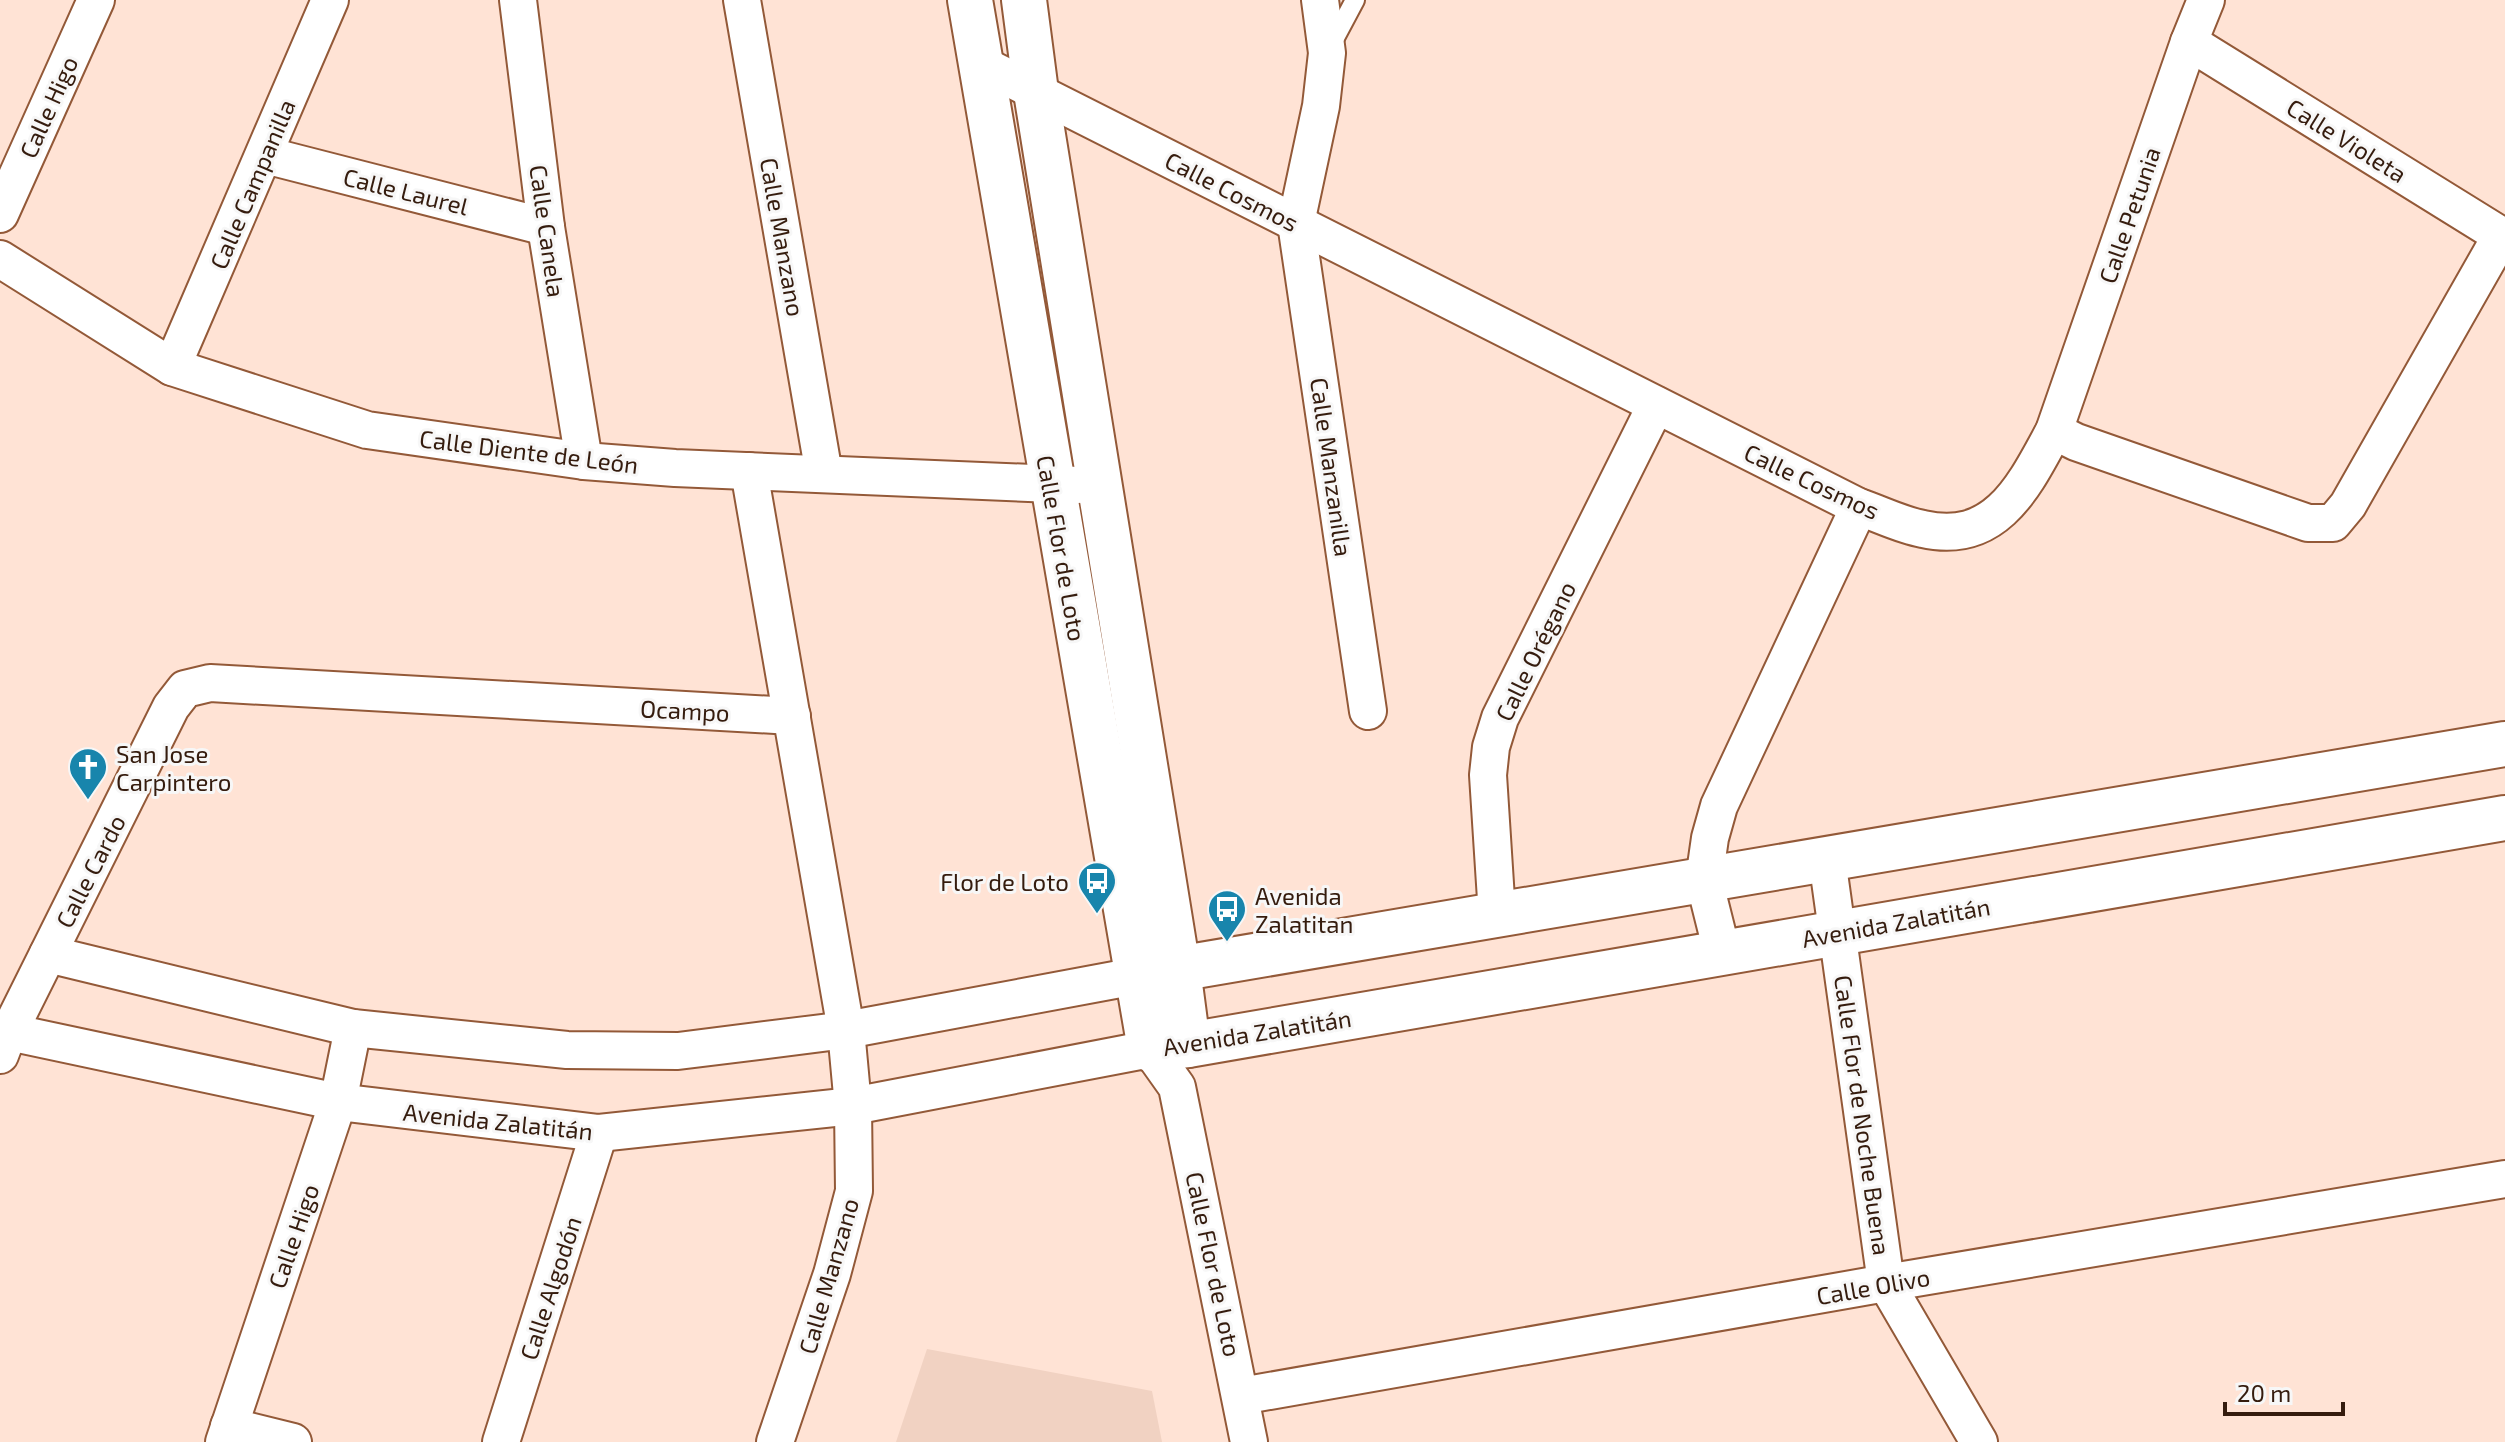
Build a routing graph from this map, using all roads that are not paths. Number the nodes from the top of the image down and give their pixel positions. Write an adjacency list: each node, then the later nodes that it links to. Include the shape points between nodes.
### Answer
1 (96, 0): 15 (street, Calle Higo)
2 (330, 0): 14 (street, Calle Campanilla)
3 (518, 0): 17 (street, Calle Canela)
4 (742, 0): 25 (street, Calle Manzano)
5 (970, 0): 12 (street, Calle Flor de Loto)
6 (1024, 0): 13 (street, Calle Flor de Loto)
7 (1320, 0): 11 (street)
8 (1355, 0): 11 (lane)
9 (2206, 0): 10 (street, Calle Petunia)
10 (2189, 42): 18 (street, Calle Violeta); 22 (street, Calle Petunia)
11 (1327, 53): 16 (street)
12 (979, 63): 13 (street, Calle Cosmos); 26 (street, Calle Flor de Loto)
13 (1036, 92): 16 (street, Calle Cosmos); 27 (street, Calle Flor de Loto)
14 (265, 155): 17 (street, Calle Laurel); 20 (street, Calle Campanilla)
15 (0, 214)
16 (1296, 223): 21 (street, Calle Cosmos); 30 (street, Calle Manzanilla)
17 (546, 227): 23 (street, Calle Canela)
18 (2503, 237): 22 (street, via 2333,523 2308,523)
19 (0, 259): 20 (street, Calle Diente de León)
20 (172, 367): 23 (street, Calle Diente de León, via 367,430)
21 (1656, 405): 28 (street, Calle Cosmos); 36 (street, Calle Orégano, via 1500,718 1488,775)
22 (2054, 431): 28 (street, Calle Cosmos, via 2023,487 2006,508 1979,525 1954,533 1923,529)
23 (584, 461): 24 (street, Calle Diente de León)
24 (749, 471): 25 (street, Calle Diente de León); 31 (street)
25 (824, 474): 26 (street, Calle Diente de León)
26 (1051, 483): 27 (street, Calle Diente de León); 41 (street, Calle Flor de Loto)
27 (1099, 486): 40 (street, Calle Flor de Loto)
28 (1859, 507): 35 (street, via 1719,806)
29 (185, 689): 31 (street, Ocampo, via 210,683); 39 (street, Calle Cardo, via 171,707)
30 (1368, 711)
31 (792, 716): 43 (street)
32 (2505, 744): 34 (street)
33 (2505, 818): 37 (street, Avenida Zalatitán)
34 (1827, 859): 35 (street); 37 (street, Calle Flor de Noche Buena)
35 (1704, 880): 36 (street); 38 (street)
36 (1497, 915): 40 (street)
37 (1837, 932): 38 (street, Avenida Zalatitán); 50 (street, Calle Flor de Noche Buena)
38 (1722, 952): 45 (street, Avenida Zalatitán)
39 (48, 954): 42 (street); 44 (street, Calle Cardo)
40 (1178, 969): 41 (street); 45 (street, Calle Flor de Loto)
41 (1136, 976): 43 (street); 45 (street, Calle Flor de Loto)
42 (353, 1028): 43 (street, via 567,1050 662,1051); 46 (street, Calle Higo)
43 (846, 1030): 47 (street)
44 (3, 1040): 46 (street, Avenida Zalatitán)
45 (1169, 1047): 47 (street, Avenida Zalatitán); 51 (street, Calle Flor de Loto)
46 (338, 1102): 48 (street, Avenida Zalatitán); 52 (street, Calle Higo)
47 (853, 1106): 48 (street, Avenida Zalatitán); 55 (street, Calle Manzano, via 854,1191)
48 (599, 1133): 54 (street, Calle Algodón)
49 (2505, 1179): 50 (street, Calle Olivo)
50 (1886, 1283): 51 (street, Calle Olivo); 57 (street, Calle Flor de Noche Buena)
51 (1241, 1396): 56 (street, Calle Flor de Loto)
52 (226, 1434): 53 (street)
53 (293, 1442)
54 (501, 1442)
55 (775, 1442)
56 (1249, 1442)
57 (1979, 1442)

